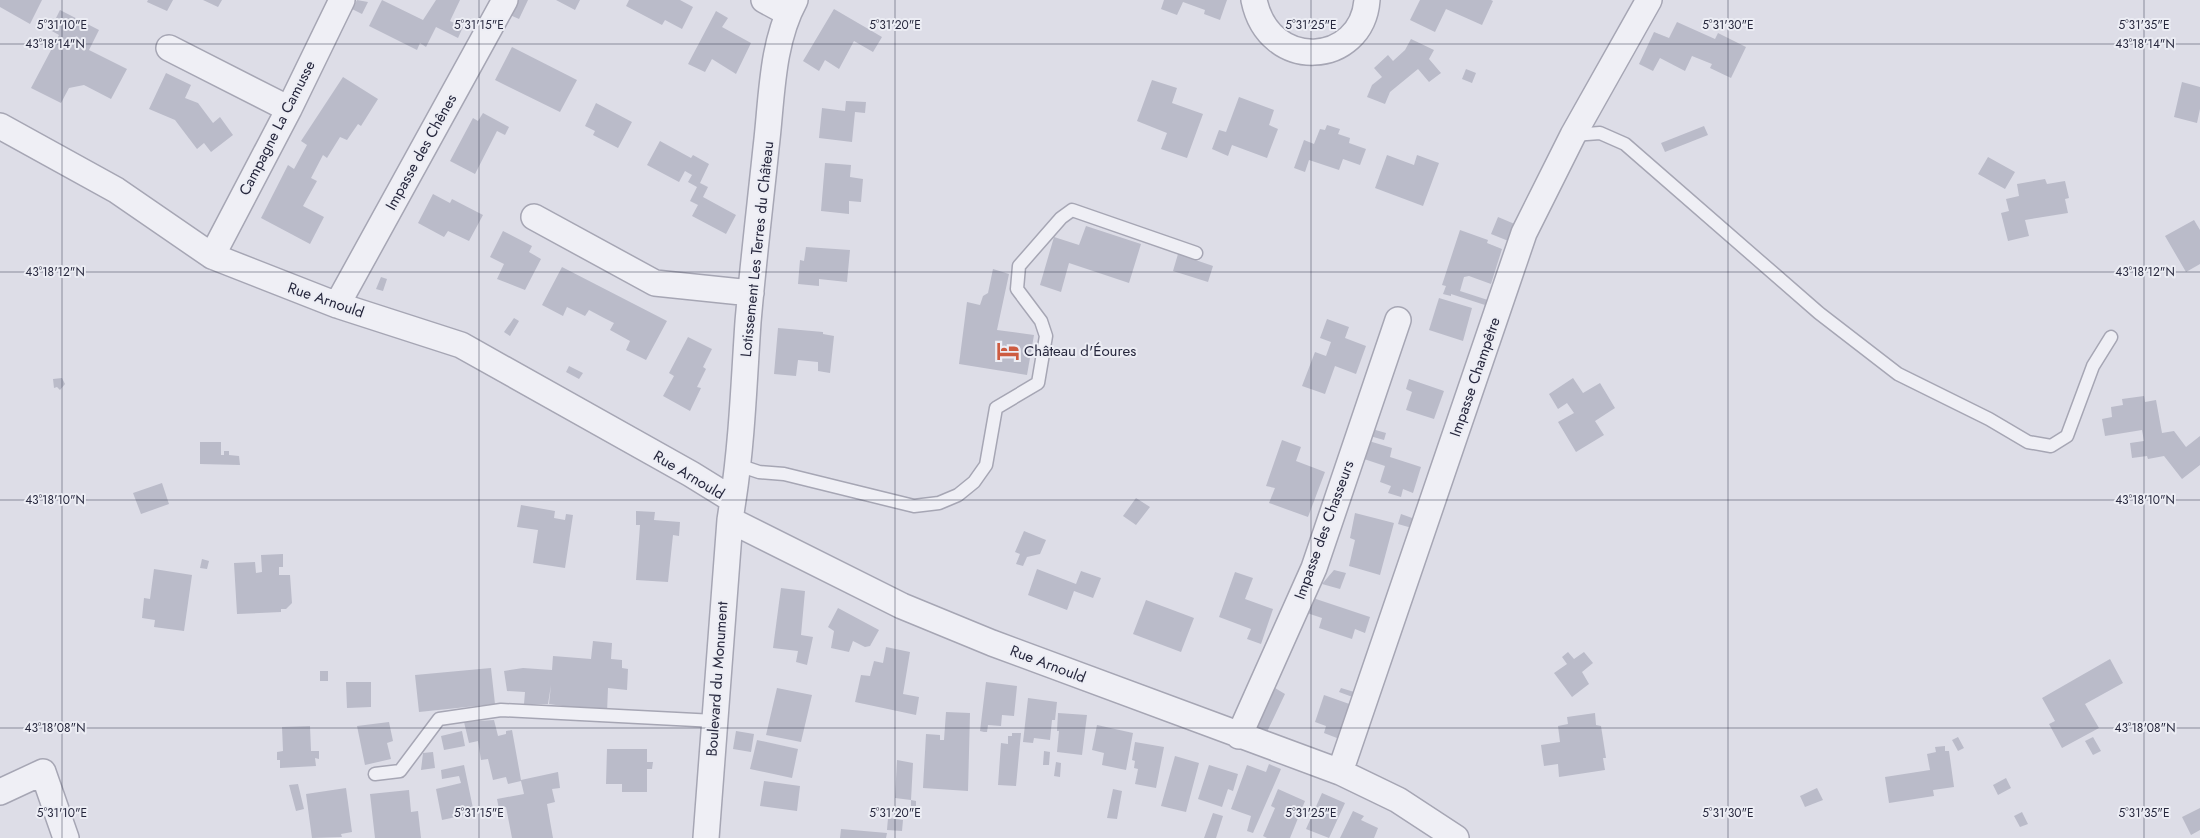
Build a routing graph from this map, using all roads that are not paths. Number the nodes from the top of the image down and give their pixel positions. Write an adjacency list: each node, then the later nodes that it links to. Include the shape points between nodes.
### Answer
1 (342, 0): 9 (street, Campagne La Camusse)
2 (505, 0): 16 (street, Impasse des Chênes)
3 (764, 0): 7 (street)
4 (1254, 0): 5 (street, via 1259,20 1271,36 1287,48 1306,52 1326,51 1344,42 1358,28 1367,10)
5 (1367, 0)
6 (1649, 0): 11 (street, Impasse Champêtre)
7 (792, 7): 15 (street, Lotissement Les Terres du Château, via 776,58)
8 (169, 48): 9 (street)
9 (289, 109): 14 (street, Campagne La Camusse)
10 (0, 126): 14 (street, Rue Arnould, via 116,190)
11 (1572, 135): 18 (lane, via 1600,133 1625,144 1819,313 1898,374 2028,442 2051,446 2067,436 2093,366); 23 (street, Impasse Champêtre, via 1524,233)
12 (534, 217): 15 (street, via 655,283)
13 (1196, 253): 19 (lane, via 1072,210 1061,218 1019,266 1017,289 1041,321 1046,336 1038,383 996,408 986,465 974,482 958,495 939,503 914,506)
14 (212, 256): 16 (street, Rue Arnould)
15 (750, 293): 19 (street, Lotissement Les Terres du Château)
16 (337, 305): 20 (street, Rue Arnould, via 461,345 691,474)
17 (1398, 320): 22 (street, Impasse des Chasseurs, via 1314,568)
18 (2111, 337)
19 (738, 465): 20 (street, Lotissement Les Terres du Château)
20 (731, 510): 21 (street, Boulevard du Monument); 22 (street, Rue Arnould, via 902,606)
21 (714, 721): 24 (lane, via 501,710 439,719 400,771); 28 (street, Boulevard du Monument)
22 (1239, 736): 23 (street, Rue Arnould)
23 (1340, 772): 26 (street, Rue Arnould, via 1398,800)
24 (375, 774)
25 (0, 792): 27 (street, via 43,772)
26 (1423, 829): 29 (street, Rue Arnould)
27 (66, 838)
28 (706, 838)
29 (1456, 838)

